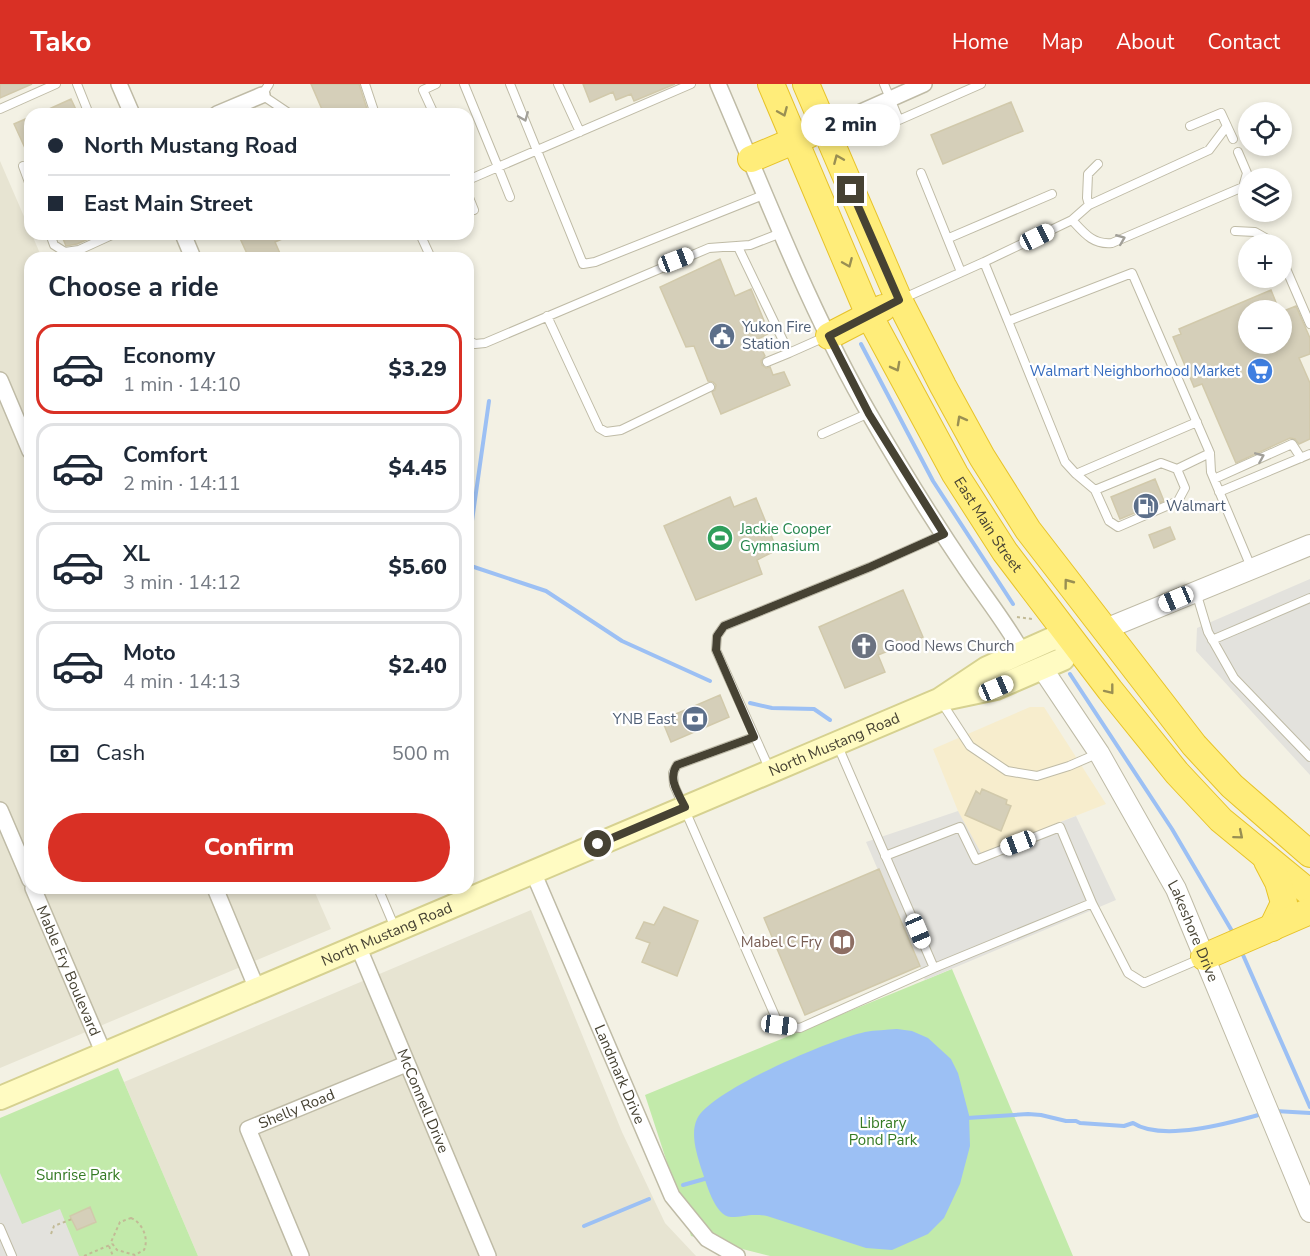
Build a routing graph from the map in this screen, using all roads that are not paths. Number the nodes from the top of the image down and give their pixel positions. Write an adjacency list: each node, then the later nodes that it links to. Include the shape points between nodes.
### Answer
1 (56, 84): 27 (lane)
2 (77, 84): 19 (lane)
3 (365, 84): 23 (lane)
4 (436, 84): 24 (lane, via 423,90)
5 (464, 84): 26 (lane)
6 (510, 84): 34 (lane, one-way to 34)
7 (558, 84): 31 (lane)
8 (691, 84): 16 (lane)
9 (718, 84): 36 (street)
10 (771, 84): 33 (highway, East Main Street, one-way to 33)
11 (806, 84): 30 (highway, East Main Street)
12 (884, 84): 18 (lane)
13 (924, 84): 18 (street)
14 (981, 84): 18 (lane, via 899,120)
15 (121, 85): 20 (street)
16 (676, 87): 31 (lane)
17 (266, 89): 21 (street); 22 (lane)
18 (890, 99): 30 (street)
19 (87, 108)
20 (130, 108)
21 (230, 108)
22 (284, 108)
23 (373, 108)
24 (431, 108)
25 (474, 108): 38 (lane)
26 (474, 108)
27 (0, 109)
28 (1190, 126): 29 (lane, via 1221,113)
29 (1227, 126): 32 (lane); 44 (lane, via 1209,150)
30 (825, 128): 33 (highway); 58 (highway, East Main Street, one-way to 30)
31 (580, 132): 34 (lane)
32 (1233, 139)
33 (796, 140): 36 (highway); 59 (highway, East Main Street, one-way to 59)
34 (537, 151): 38 (lane); 41 (lane, via 583,264)
35 (1240, 156): 45 (lane, one-way to 35, via 1088,238 1112,243 1243,187 1247,173)
36 (751, 159): 41 (street)
37 (1098, 164): 44 (lane, via 1088,174)
38 (498, 167): 40 (lane); 43 (lane)
39 (921, 173): 49 (lane)
40 (474, 177)
41 (765, 194): 47 (street)
42 (1052, 194): 49 (lane)
43 (510, 197)
44 (1089, 205): 45 (lane)
45 (1072, 220): 55 (lane)
46 (1234, 231): 48 (lane)
47 (781, 233): 52 (lane); 63 (street)
48 (1258, 234)
49 (949, 238): 56 (lane)
50 (52, 240): 54 (lane)
51 (101, 240): 53 (lane)
52 (738, 247): 60 (lane, via 709,248); 65 (lane)
53 (65, 252)
54 (65, 252)
55 (984, 262): 56 (lane); 61 (lane)
56 (961, 272): 58 (lane)
57 (1292, 282): 62 (lane)
58 (899, 300): 59 (highway); 86 (highway, East Main Street, one-way to 58, via 1028,530 982,457)
59 (869, 315): 63 (highway); 88 (highway, East Main Street, one-way to 88, via 961,484 1005,552)
60 (547, 316): 64 (lane, via 485,343); 68 (lane, via 599,428 606,432 621,430)
61 (1008, 321): 70 (lane, via 1132,273); 77 (lane, via 1065,462)
62 (1310, 324)
63 (829, 336): 65 (lane); 69 (street)
64 (474, 343)
65 (789, 353): 66 (lane)
66 (767, 362)
67 (0, 380): 72 (street)
68 (710, 387)
69 (869, 414): 71 (lane); 81 (street)
70 (1197, 422): 73 (lane); 77 (lane)
71 (822, 434)
72 (24, 437)
73 (1210, 453): 76 (lane); 78 (lane)
74 (1310, 454): 75 (lane)
75 (1301, 458): 78 (lane, one-way to 75, via 1292,444); 80 (lane)
76 (1177, 469): 79 (lane, via 1161,463); 79 (lane, via 1185,488 1178,501 1118,527 1109,521)
77 (1076, 474): 79 (lane)
78 (1214, 479): 80 (lane)
79 (1095, 490)
80 (1219, 492): 83 (lane)
81 (944, 534): 89 (street); 92 (lane, via 724,626 717,636 716,650)
82 (1310, 545): 83 (street)
83 (1252, 569): 84 (street)
84 (1195, 591): 86 (street); 87 (lane)
85 (1310, 598): 87 (lane)
86 (1103, 630): 88 (highway); 99 (highway, East Main Street, via 1194,746 1232,786)
87 (1212, 640): 95 (lane, via 1234,678)
88 (1074, 643): 89 (main road, North Mustang Road, via 1054,638); 90 (main road, North Mustang Road, via 1063,659); 101 (highway, East Main Street, one-way to 101, via 1178,773 1221,820)
89 (1022, 652): 91 (main road, North Mustang Road, via 987,668)
90 (1042, 668): 91 (main road, North Mustang Road, via 996,688); 94 (street, Lakeshore Drive)
91 (939, 700): 93 (main road, North Mustang Road); 94 (lane, via 970,746 1007,771 1037,776)
92 (754, 737): 96 (lane); 97 (lane, via 677,765 674,785)
93 (836, 743): 96 (main road, North Mustang Road); 100 (lane)
94 (1099, 753): 114 (street, Lakeshore Drive, via 1176,888)
95 (1310, 757)
96 (771, 771): 97 (main road, North Mustang Road)
97 (685, 807): 103 (main road, North Mustang Road); 115 (lane, via 779,1025 800,1028)
98 (0, 810): 102 (street)
99 (1310, 854)
100 (885, 856): 108 (lane, via 960,827 976,860 1060,827); 115 (lane)
101 (1264, 856): 104 (highway, East Main Street); 111 (highway, via 1284,903)
102 (24, 866)
103 (533, 872): 112 (main road, North Mustang Road); 125 (street, Landmark Drive, via 672,1196 707,1239)
104 (1310, 893)
105 (36, 894): 117 (street, Mable Fry Boulevard)
106 (217, 894): 116 (street)
107 (381, 894): 112 (lane)
108 (1092, 903): 114 (lane, via 1128,973 1144,983); 115 (lane)
109 (1310, 911): 111 (highway)
110 (1310, 921): 111 (highway)
111 (1272, 928): 114 (highway)
112 (396, 930): 113 (main road, North Mustang Road)
113 (358, 946): 116 (main road, North Mustang Road); 118 (street, McConnell Drive)
114 (1204, 957): 120 (street, Lakeshore Drive)
115 (934, 968)
116 (257, 989): 117 (main road, North Mustang Road)
117 (104, 1054): 119 (main road, North Mustang Road)
118 (406, 1064): 123 (street, Shelly Road, via 248,1129); 124 (street, McConnell Drive)
119 (0, 1098)
120 (1310, 1212)
121 (0, 1228): 122 (lane)
122 (9, 1255)
123 (301, 1256)
124 (488, 1256)
125 (737, 1256)

